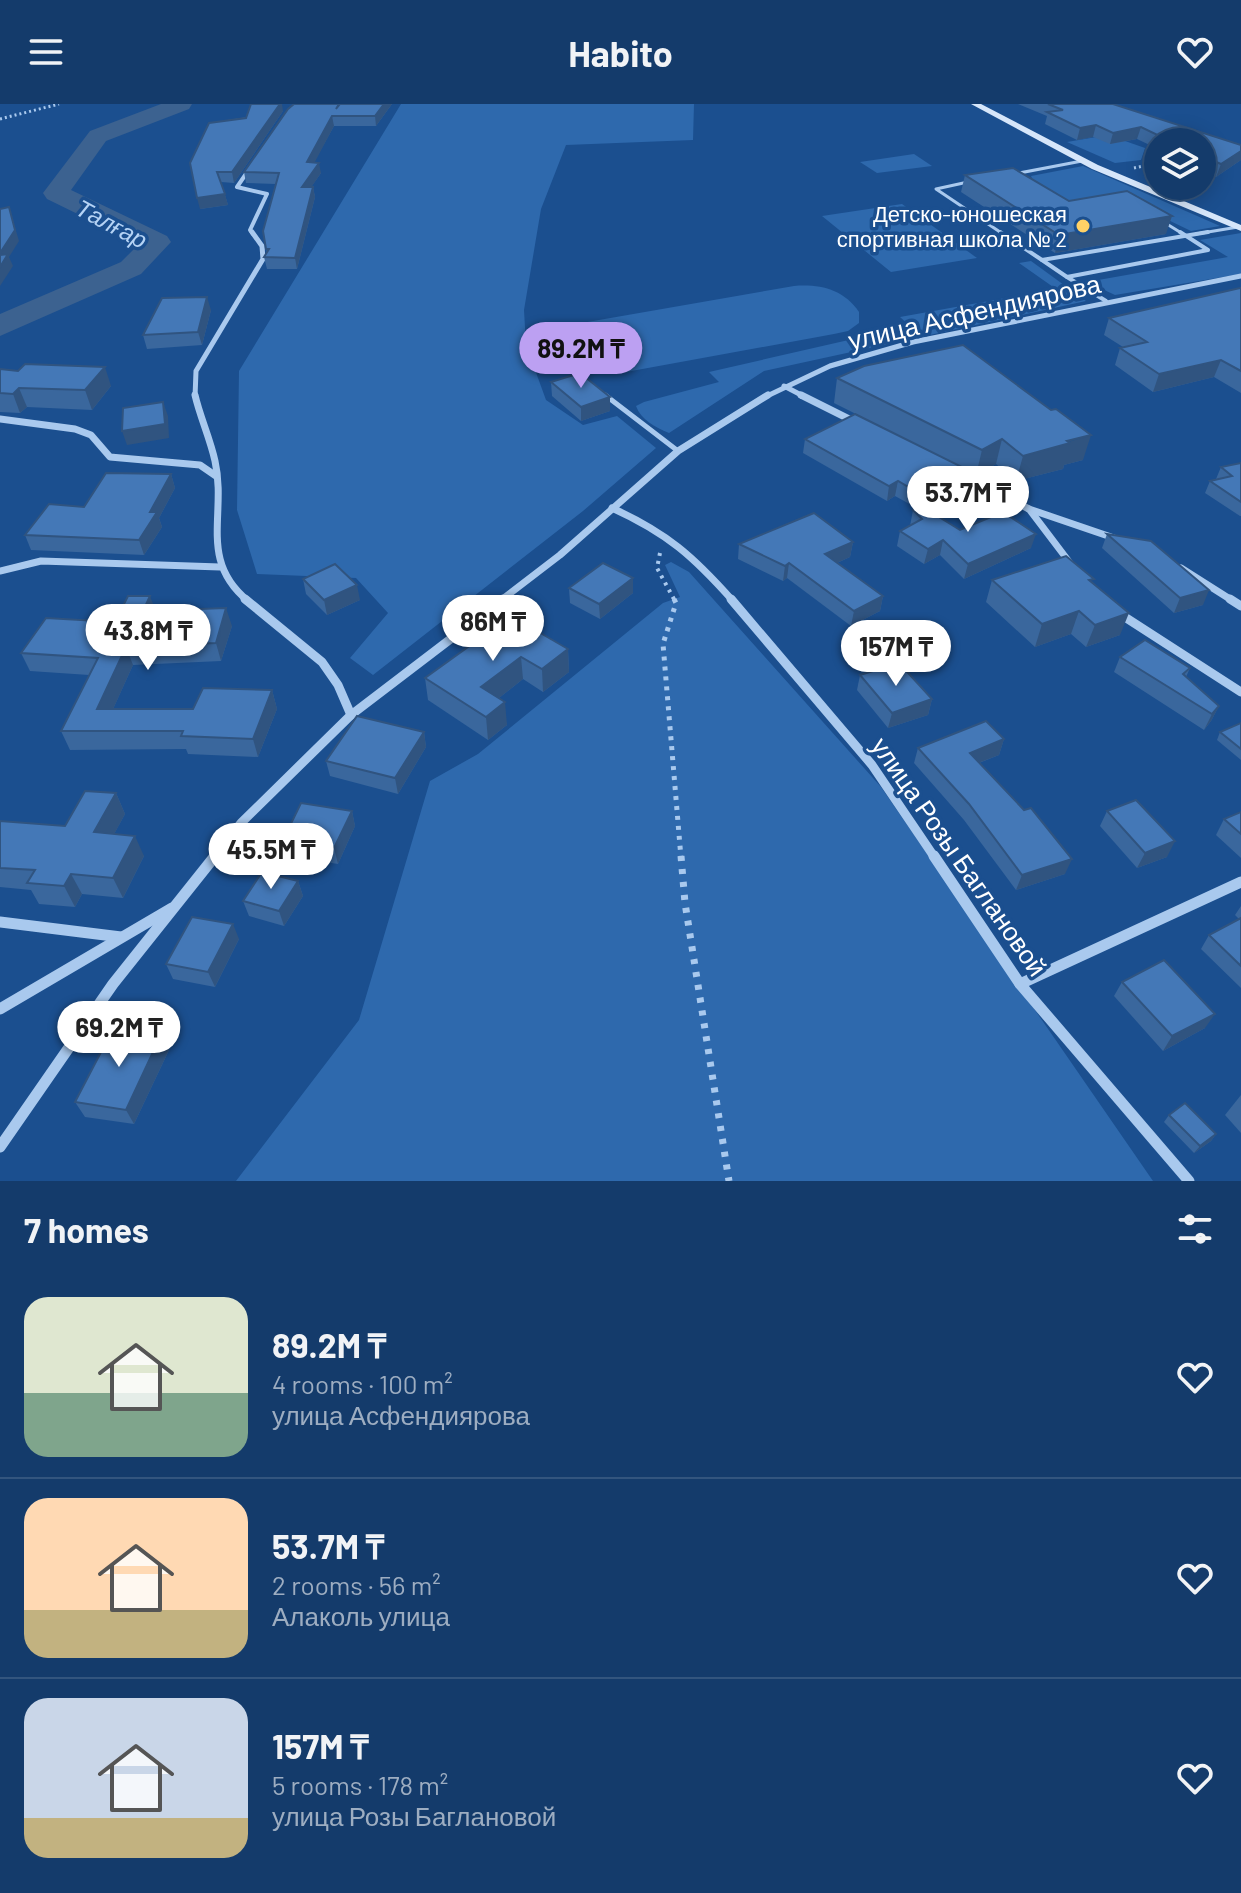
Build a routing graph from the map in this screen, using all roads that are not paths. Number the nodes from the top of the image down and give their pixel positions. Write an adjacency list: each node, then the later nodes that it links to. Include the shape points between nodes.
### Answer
1 (975, 104): 2 (street)
2 (1082, 161): 5 (lane, via 1012,175); 7 (street)
3 (253, 163): 19 (street, via 237,187 267,194 250,230 262,246 263,259 196,371 195,396)
4 (969, 182): 9 (lane, via 936,189)
5 (1026, 183)
6 (1161, 221): 8 (lane)
7 (1239, 227): 8 (lane)
8 (1188, 235): 9 (lane); 11 (lane, via 1208,250)
9 (1042, 260): 11 (lane)
10 (1241, 276): 12 (street, улица Асфендиярова)
11 (1067, 277): 12 (lane)
12 (1106, 301): 13 (street, улица Асфендиярова, via 913,342 830,366)
13 (784, 386): 16 (street); 17 (street, улица Асфендиярова)
14 (603, 393): 17 (lane)
15 (0, 419): 19 (street, via 75,429 91,435 110,457 200,465)
16 (865, 427)
17 (678, 451): 20 (street, улица Асфендиярова)
18 (947, 468): 21 (street)
19 (216, 476): 26 (street)
20 (612, 508): 32 (street, улица Асфендиярова, via 560,555); 37 (street, улица Розы Баглановой, via 655,528 703,567 798,675 872,765)
21 (1029, 509): 22 (street); 28 (street)
22 (1126, 542)
23 (1166, 559): 29 (street)
24 (0, 562): 25 (street)
25 (11, 566): 26 (street, via 41,561); 27 (street)
26 (220, 567): 32 (street, via 232,588 322,662)
27 (0, 571)
28 (1080, 576)
29 (1241, 606)
30 (1110, 607): 31 (street)
31 (1241, 692)
32 (351, 715): 34 (street, улица Асфендиярова, via 241,823)
33 (1241, 882): 37 (street)
34 (176, 905): 36 (street); 39 (street, улица Асфендиярова, via 113,984)
35 (0, 922): 36 (street)
36 (121, 937): 38 (street)
37 (1020, 984): 40 (street, улица Розы Баглановой)
38 (0, 1009)
39 (0, 1147)
40 (1189, 1181)

